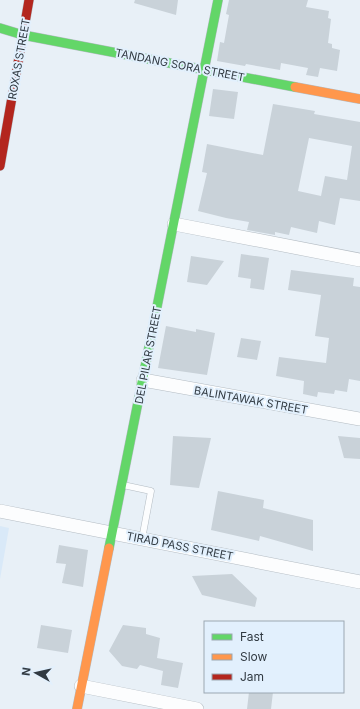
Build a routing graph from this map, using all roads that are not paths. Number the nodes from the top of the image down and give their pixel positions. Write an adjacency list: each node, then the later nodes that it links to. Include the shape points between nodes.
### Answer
1 (29, 0): 4 (street, ROXAS STREET)
2 (218, 0): 5 (street, DEL PILAR STREET)
3 (0, 28): 4 (street, TANDANG SORA STREET)
4 (23, 35): 5 (street, TANDANG SORA STREET); 7 (street, ROXAS STREET)
5 (204, 70): 6 (street, TANDANG SORA STREET); 8 (street, DEL PILAR STREET)
6 (360, 99)
7 (0, 166)
8 (174, 224): 9 (street); 10 (street, DEL PILAR STREET)
9 (360, 260)
10 (142, 380): 11 (street, BALINTAWAK STREET); 12 (street, DEL PILAR STREET)
11 (360, 419)
12 (122, 484): 14 (street, DEL PILAR STREET); 15 (lane, via 152,491)
13 (0, 511): 14 (street, TIRAD PASS STREET)
14 (112, 533): 15 (street, TIRAD PASS STREET); 17 (street, DEL PILAR STREET)
15 (142, 539): 16 (street, TIRAD PASS STREET)
16 (360, 582)
17 (81, 686): 18 (street, DEL PILAR STREET); 19 (street)
18 (77, 709)
19 (197, 709)

